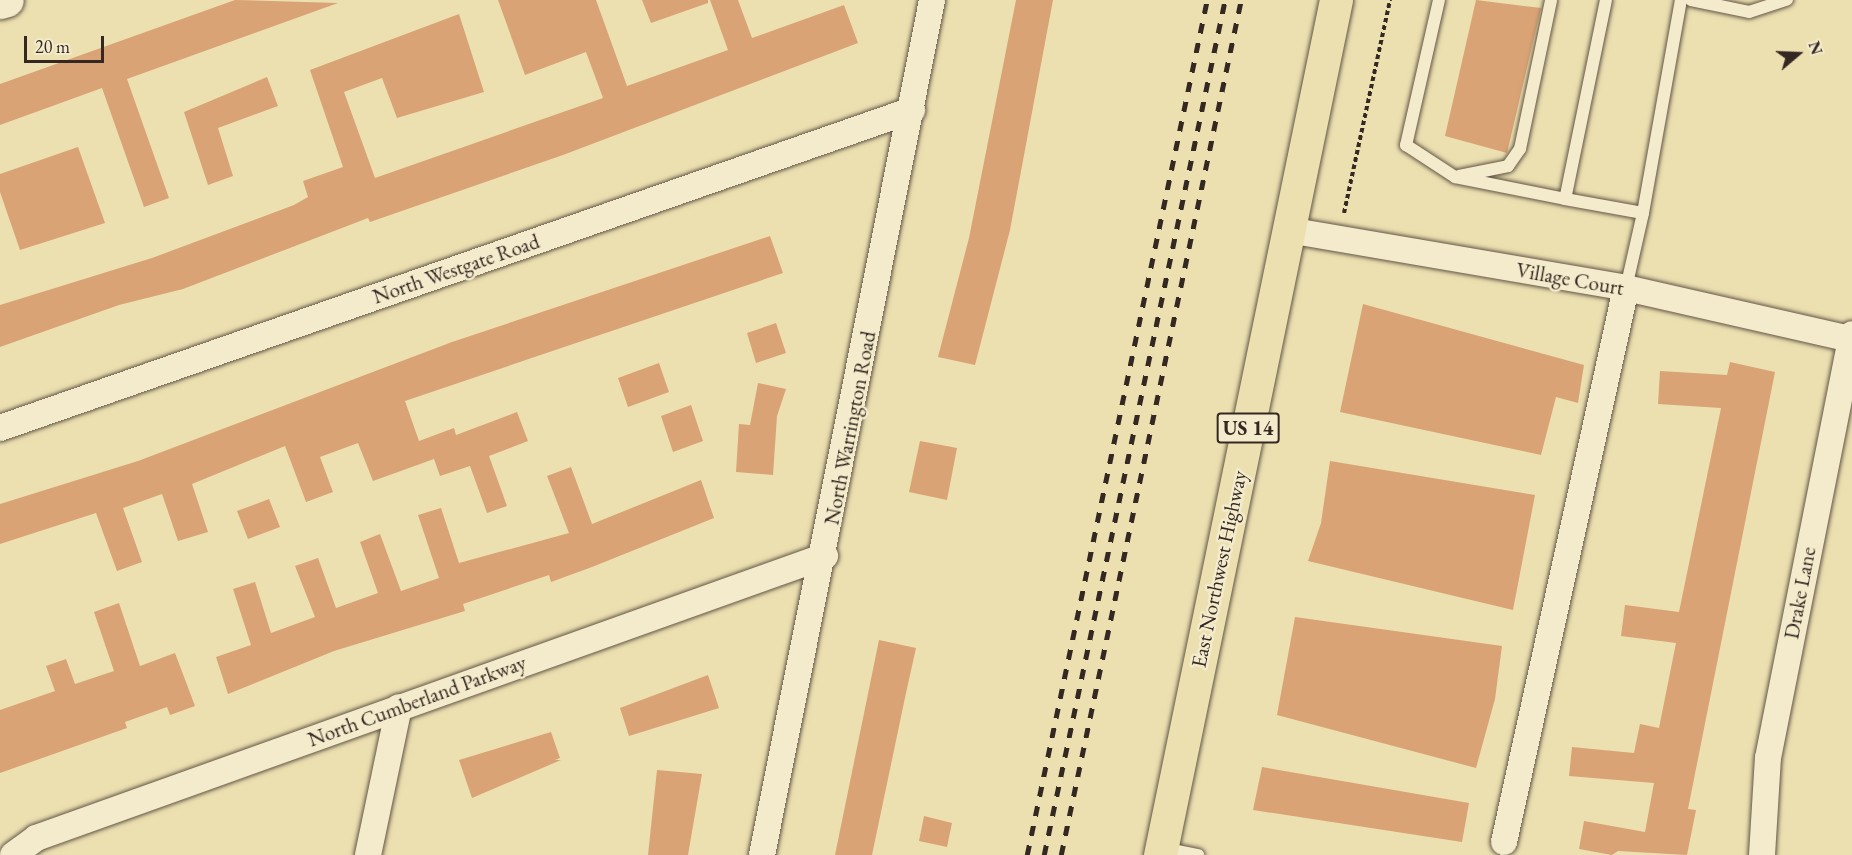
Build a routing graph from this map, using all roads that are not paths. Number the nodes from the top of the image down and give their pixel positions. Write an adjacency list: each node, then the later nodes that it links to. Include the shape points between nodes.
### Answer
1 (7, 0): 10 (main road)
2 (932, 0): 11 (street, North Warrington Road)
3 (1336, 0): 15 (main road, East Northwest Highway / US 14)
4 (1439, 0): 12 (lane, via 1406,145)
5 (1551, 0): 12 (lane, via 1520,149 1508,166)
6 (1606, 0): 13 (lane)
7 (1681, 0): 14 (lane)
8 (1691, 0): 9 (lane, via 1749,12)
9 (1787, 0)
10 (0, 2)
11 (912, 110): 18 (street, North Westgate Road); 19 (street, North Warrington Road)
12 (1455, 177): 13 (lane)
13 (1565, 199): 14 (lane)
14 (1643, 213): 16 (lane)
15 (1288, 230): 16 (street, Village Court); 22 (main road, East Northwest Highway / US 14)
16 (1626, 288): 17 (street, Village Court); 21 (street)
17 (1851, 336): 27 (street, Drake Lane, via 1768,758)
18 (0, 428)
19 (825, 556): 20 (street, North Cumberland Parkway); 25 (street, North Warrington Road)
20 (399, 707): 23 (street, North Cumberland Parkway, via 36,838); 24 (street)
21 (1504, 842)
22 (1160, 851): 26 (lane)
23 (13, 855)
24 (368, 855)
25 (762, 855)
26 (1198, 855)
27 (1762, 855)

